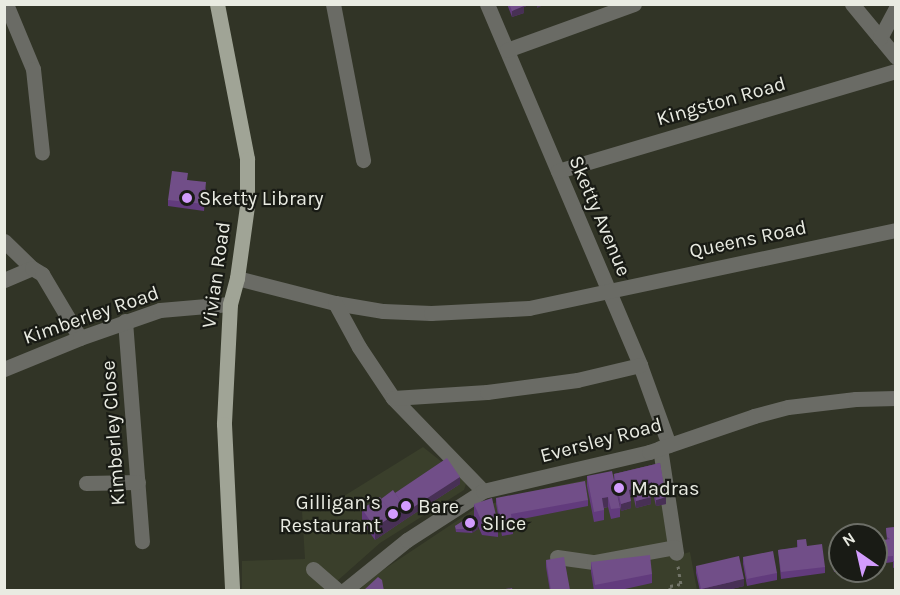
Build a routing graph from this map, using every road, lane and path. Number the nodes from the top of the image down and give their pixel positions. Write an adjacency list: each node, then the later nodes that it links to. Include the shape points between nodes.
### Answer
1 (6, 4): 12 (street, via 33,69)
2 (217, 4): 18 (main road, Vivian Road, via 247,159 247,206)
3 (333, 4): 13 (street)
4 (487, 4): 9 (street, Sketty Avenue)
5 (634, 4): 9 (street)
6 (852, 4): 8 (street)
7 (896, 9): 8 (street)
8 (880, 38): 10 (street)
9 (507, 50): 14 (street, Sketty Avenue)
10 (896, 57)
11 (896, 71): 14 (street, Kingston Road)
12 (42, 153)
13 (363, 160)
14 (558, 171): 20 (street, Sketty Avenue)
15 (896, 230): 20 (street, Queens Road)
16 (4, 241): 17 (street)
17 (32, 268): 19 (street); 24 (street, via 42,274)
18 (237, 278): 21 (street, Queens Road); 22 (main road, Vivian Road)
19 (4, 280)
20 (608, 290): 21 (street, Queens Road, via 519,309 431,313); 25 (street, Sketty Avenue)
21 (335, 303): 27 (street)
22 (230, 304): 23 (street, Kimberley Road, via 160,310); 38 (main road, Vivian Road, via 224,424)
23 (125, 321): 24 (street, Kimberley Road); 30 (street, Kimberley Close)
24 (81, 338): 26 (street, Kimberley Road)
25 (640, 365): 27 (street, via 577,380 487,392); 29 (street, Sketty Avenue)
26 (4, 369)
27 (393, 398): 32 (street)
28 (896, 398): 29 (street, Eversley Road, via 788,407)
29 (664, 447): 32 (street, Eversley Road); 34 (street, Sketty Avenue)
30 (138, 482): 31 (street); 33 (street, Kimberley Close)
31 (86, 483)
32 (483, 491): 40 (street, Eversley Road, via 407,540)
33 (142, 541)
34 (676, 550): 35 (street, via 594,562); 37 (path)
35 (557, 557)
36 (313, 569): 39 (street)
37 (681, 584): 41 (path, via 670,586); 42 (path)
38 (232, 591)
39 (337, 591)
40 (345, 591)
41 (670, 591)
42 (682, 591)

